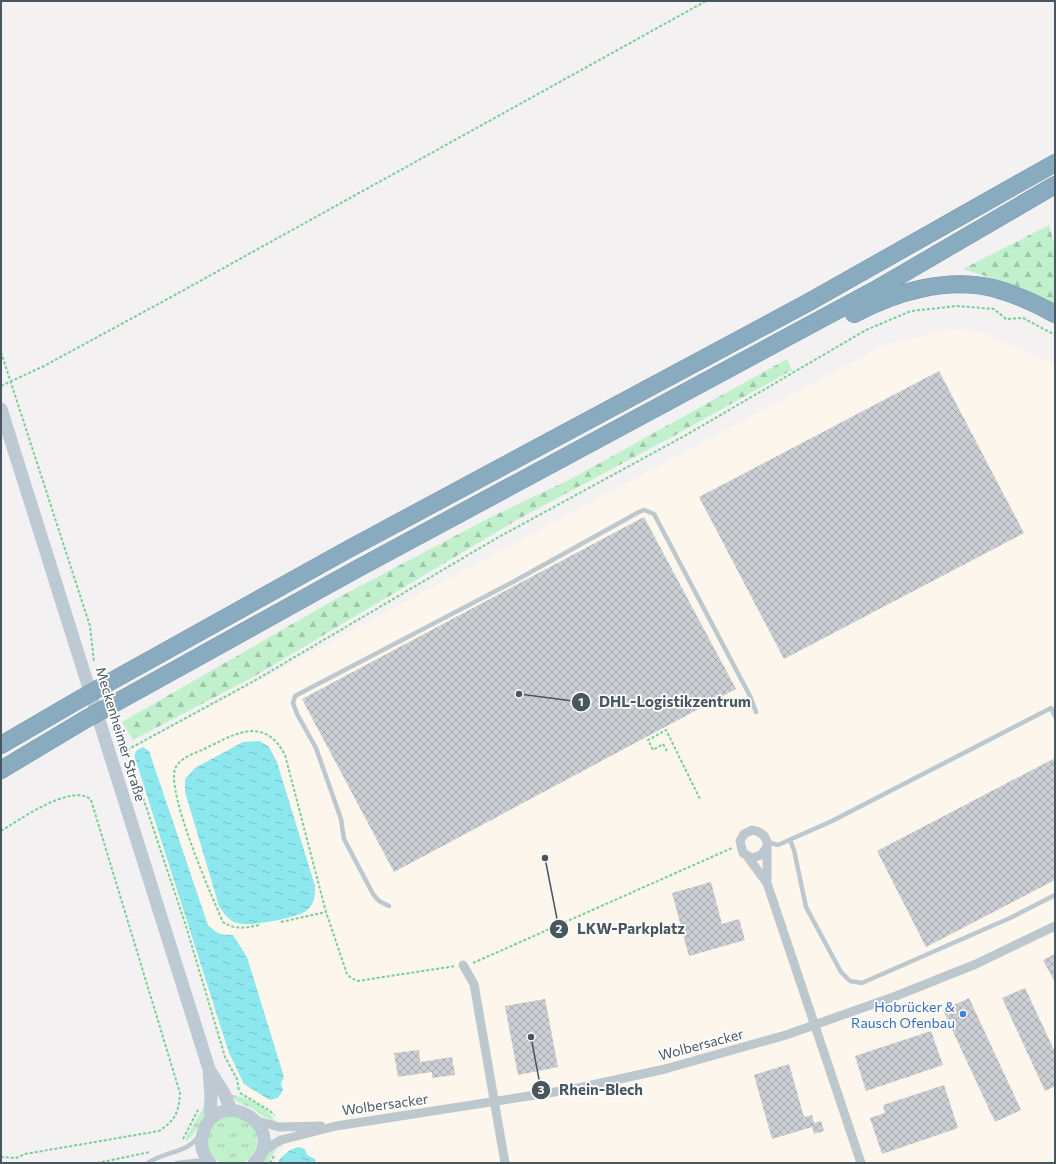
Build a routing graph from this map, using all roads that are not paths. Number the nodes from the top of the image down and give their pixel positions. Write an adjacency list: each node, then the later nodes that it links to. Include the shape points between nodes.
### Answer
1 (1055, 163): 8 (highway, bridge, via 809,302 347,550)
2 (1055, 185): 5 (highway, via 875,290)
3 (1055, 314): 5 (highway, via 1027,299 992,288 960,285 930,287 897,295 868,306 618,440)
4 (1, 409): 19 (main road, Meckenheimer Straße)
5 (573, 454): 9 (highway, bridge, via 349,574 109,712 86,720)
6 (756, 712): 15 (lane, via 657,520 650,512 639,512 382,652 295,696 293,703 316,748 341,819 344,839 373,894)
7 (1055, 716): 10 (lane, via 1052,708)
8 (1, 745)
9 (1, 770)
10 (790, 840): 11 (lane, via 778,845); 14 (lane, via 806,906 841,972 850,981 862,983 1010,918)
11 (767, 845): 12 (street, via 761,855 752,858); 12 (street, via 762,833 752,830 744,834 740,844 741,850); 13 (street)
12 (747, 856): 13 (street)
13 (767, 883): 18 (street)
14 (1055, 895)
15 (389, 906)
16 (1055, 926): 18 (street, Wolbersacker, via 976,964)
17 (463, 965): 20 (street, via 474,984)
18 (815, 1025): 20 (street, Wolbersacker, via 665,1069 574,1089); 31 (street)
19 (209, 1069): 21 (main road, Meckenheimer Straße); 23 (main road, Meckenheimer Straße, via 211,1096)
20 (493, 1101): 24 (street, Wolbersacker); 30 (street)
21 (231, 1110): 22 (main road, via 245,1113); 23 (main road, via 220,1112)
22 (257, 1122): 24 (street, Wolbersacker, via 279,1126); 25 (main road, via 262,1130)
23 (207, 1124): 26 (main road, Meckenheimer Straße, via 201,1140); 27 (lane, via 195,1142)
24 (336, 1126): 25 (street, Wolbersacker, via 281,1140)
25 (262, 1150): 29 (main road)
26 (209, 1162): 28 (lane, via 201,1159)
27 (148, 1163)
28 (177, 1163)
29 (254, 1163)
30 (505, 1163)
31 (861, 1163)

